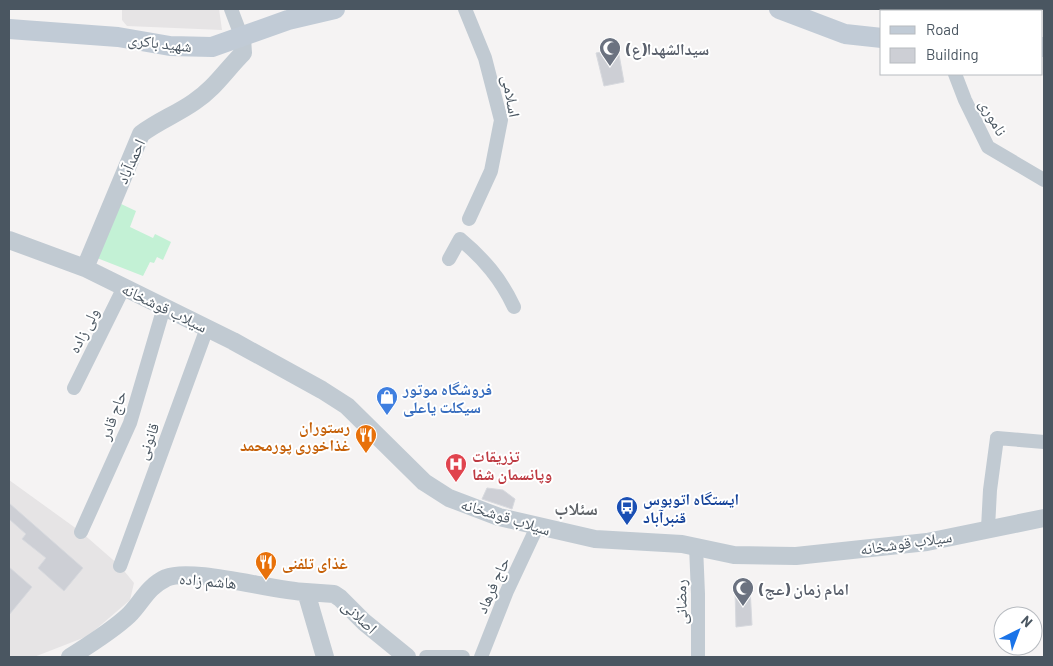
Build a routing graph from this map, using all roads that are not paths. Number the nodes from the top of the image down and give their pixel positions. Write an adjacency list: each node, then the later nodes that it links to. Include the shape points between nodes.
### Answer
1 (231, 9): 6 (street)
2 (335, 9): 6 (main road, شهید باکری, via 288,20)
3 (465, 9): 10 (street, اسلامی, via 485,58 501,120 491,171)
4 (779, 9): 7 (main road, via 845,34)
5 (9, 30): 6 (main road, شهید باکری, via 118,37 170,46 212,47)
6 (242, 38): 13 (street, احمدآباد, via 243,53 220,80 194,103 141,134)
7 (880, 38)
8 (955, 75): 9 (street, ناموری, via 988,147)
9 (1044, 180)
10 (468, 219)
11 (9, 240): 13 (street, سیلاب قوشخانه)
12 (449, 259): 16 (street, via 460,239 487,263)
13 (85, 268): 14 (street, سیلاب قوشخانه)
14 (124, 287): 15 (street, سیلاب قوشخانه); 18 (street, ولی زاده)
15 (164, 307): 17 (street, سیلاب قوشخانه); 23 (street, حاج قادر, via 130,423)
16 (514, 307)
17 (207, 328): 21 (street, سیلاب قوشخانه, via 347,406 424,482 449,498); 25 (street, قانونی)
18 (74, 388)
19 (1044, 442): 22 (street, via 997,438)
20 (1044, 518): 22 (street, سیلاب قوشخانه)
21 (537, 527): 24 (street, سیلاب قوشخانه, via 595,539); 32 (street, حاج فرهاد)
22 (988, 528): 24 (street, سیلاب قوشخانه, via 927,542 796,556 734,555)
23 (81, 532)
24 (696, 546): 33 (street, رمضانی)
25 (120, 566)
26 (306, 592): 27 (street, هاشم زاده, via 210,577 168,577 142,596 129,615); 28 (street); 29 (street, اصلانی, via 334,594)
27 (70, 657)
28 (325, 657)
29 (408, 657)
30 (426, 657): 31 (street)
31 (463, 657)
32 (481, 657)
33 (698, 657)

